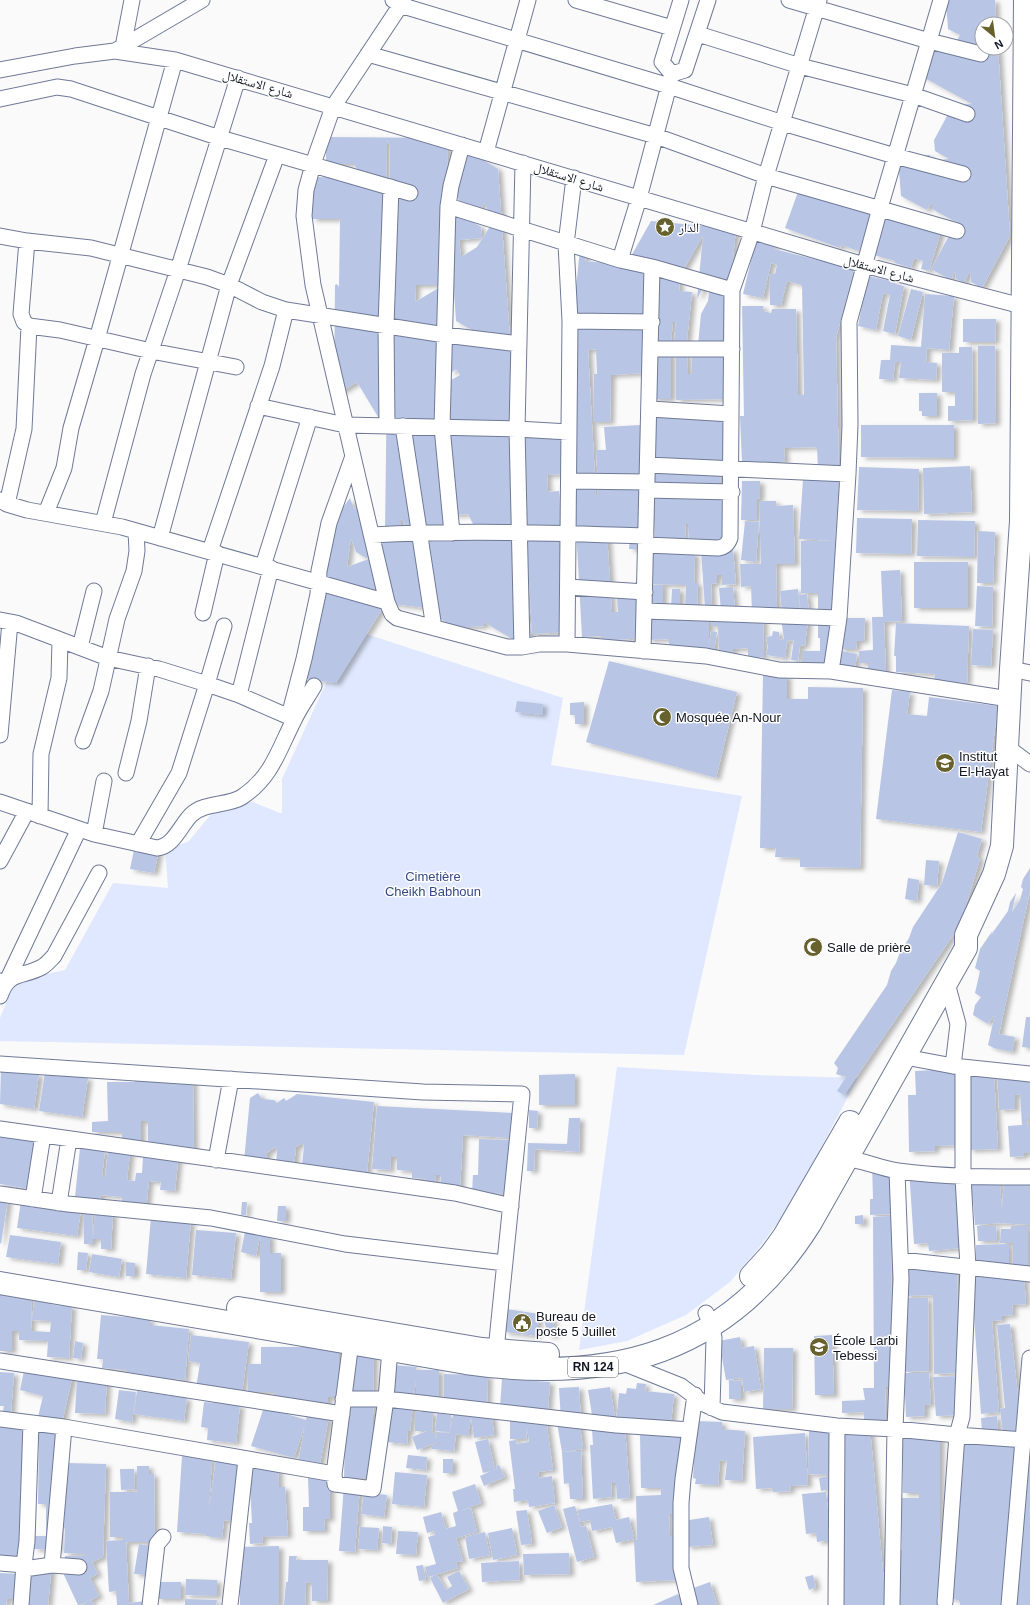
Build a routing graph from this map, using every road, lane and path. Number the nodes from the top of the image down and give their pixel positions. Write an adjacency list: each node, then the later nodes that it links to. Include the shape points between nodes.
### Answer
1 (132, 0): 16 (street)
2 (202, 0): 16 (street)
3 (528, 0): 14 (street)
4 (576, 0): 12 (street)
5 (681, 0): 12 (street)
6 (708, 0): 13 (street)
7 (789, 0): 11 (street)
8 (941, 0): 15 (street)
9 (1024, 1): 28 (main road, RN 124)
10 (399, 2): 14 (street); 18 (street)
11 (818, 4): 15 (street); 20 (street)
12 (672, 28): 23 (street, via 662,62)
13 (698, 34): 20 (street); 23 (street, via 685,70)
14 (517, 40): 23 (street); 24 (street)
15 (929, 41): 17 (street); 25 (street)
16 (119, 49): 19 (street, شارع الاستقلال); 21 (street)
17 (974, 52)
18 (368, 54): 24 (street); 27 (street)
19 (175, 60): 22 (street, شارع الاستقلال); 30 (street)
20 (800, 66): 25 (street); 31 (street)
21 (0, 70)
22 (238, 78): 27 (street, شارع الاستقلال); 33 (street)
23 (671, 80): 31 (street); 32 (street)
24 (502, 93): 32 (street); 35 (street)
25 (913, 95): 29 (street); 37 (street)
26 (0, 99): 30 (street, via 57,87 71,89)
27 (333, 106): 34 (street, شارع الاستقلال); 40 (street)
28 (1027, 111): 38 (main road, RN 124)
29 (967, 114)
30 (158, 117): 33 (street); 55 (street)
31 (783, 123): 37 (street); 42 (street)
32 (656, 136): 42 (street); 46 (street)
33 (220, 138): 36 (street); 59 (street)
34 (462, 145): 35 (street, شارع الاستقلال); 47 (street)
35 (486, 152): 39 (street, شارع الاستقلال)
36 (276, 155): 40 (street); 60 (street)
37 (895, 156): 41 (street); 48 (street)
38 (1027, 160): 62 (main road, RN 124)
39 (523, 163): 43 (street, شارع الاستقلال); 49 (street)
40 (313, 165): 44 (street); 64 (street, via 306,190 304,216 312,285)
41 (963, 174)
42 (766, 176): 48 (street); 50 (street)
43 (574, 178): 46 (street, شارع الاستقلال); 54 (street)
44 (391, 187): 45 (street); 67 (street)
45 (410, 193)
46 (639, 198): 50 (street, شارع الاستقلال); 56 (street)
47 (448, 206): 49 (street); 69 (street)
48 (880, 208): 51 (street); 57 (street)
49 (521, 229): 54 (street); 71 (street)
50 (752, 232): 57 (street, شارع الاستقلال); 61 (street)
51 (957, 232)
52 (0, 236): 53 (street)
53 (27, 241): 55 (street, via 91,248); 68 (street, via 21,314 24,322)
54 (566, 244): 56 (street); 65 (street)
55 (120, 255): 59 (street); 70 (street)
56 (620, 260): 58 (street)
57 (864, 265): 62 (street, شارع الاستقلال); 90 (street, via 850,322)
58 (652, 267): 61 (street); 66 (street)
59 (178, 270): 60 (street); 74 (street)
60 (230, 285): 63 (street, via 262,302); 75 (street)
61 (732, 290): 73 (street)
62 (1022, 306): 96 (main road, RN 124)
63 (286, 310): 64 (street); 77 (street, via 272,366)
64 (319, 314): 67 (street); 81 (street)
65 (570, 321): 66 (street); 86 (street)
66 (652, 322): 72 (street)
67 (386, 325): 69 (street); 82 (street)
68 (30, 326): 70 (street); 94 (street, via 24,429)
69 (445, 335): 71 (street); 84 (street)
70 (97, 339): 74 (street); 95 (street, via 70,428 64,468)
71 (519, 344): 85 (street)
72 (650, 349): 73 (street); 78 (street)
73 (732, 349): 79 (street)
74 (151, 351): 75 (street); 97 (street)
75 (209, 362): 76 (street); 104 (street)
76 (236, 367)
77 (258, 406): 80 (street); 106 (street)
78 (650, 409): 79 (street); 88 (street)
79 (732, 414): 89 (street)
80 (310, 417): 81 (street); 107 (street)
81 (345, 425): 82 (street); 87 (street)
82 (387, 426): 83 (street)
83 (403, 426): 84 (street); 100 (street)
84 (442, 427): 85 (street); 101 (street)
85 (517, 429): 86 (street); 99 (street)
86 (569, 432): 91 (street)
87 (353, 456): 103 (street); 108 (street, via 329,523)
88 (648, 465): 89 (street); 92 (street)
89 (731, 468): 90 (street); 93 (street)
90 (848, 474): 115 (street)
91 (569, 481): 92 (street); 102 (street)
92 (647, 486): 93 (street); 105 (street)
93 (732, 492): 105 (street, via 730,538 724,547)
94 (3, 502): 95 (street)
95 (46, 513): 97 (street)
96 (1026, 522): 127 (main road, RN 124)
97 (103, 523): 98 (street)
98 (136, 531): 104 (street); 124 (street, via 134,571 117,619)
99 (520, 532): 101 (street); 102 (street); 122 (street)
100 (419, 533): 101 (street); 103 (street); 118 (street)
101 (452, 533)
102 (568, 533): 105 (street); 109 (street)
103 (372, 535): 112 (street)
104 (160, 538): 106 (street)
105 (646, 540): 111 (street)
106 (213, 552): 107 (street); 114 (street)
107 (267, 567): 108 (street); 130 (street)
108 (319, 583): 112 (street); 132 (street)
109 (568, 587): 111 (street); 120 (street)
110 (94, 591): 121 (street)
111 (645, 592): 113 (street)
112 (387, 602): 118 (street, via 392,614 398,618)
113 (645, 611): 115 (street); 123 (street)
114 (203, 613)
115 (839, 618): 126 (street)
116 (5, 621): 119 (street); 133 (street)
117 (224, 626): 128 (street)
118 (434, 628): 122 (street, via 507,647)
119 (60, 640): 121 (street); 140 (street, via 59,678 41,754)
120 (567, 644): 122 (street); 123 (street)
121 (80, 647): 124 (street)
122 (522, 647)
123 (643, 651): 126 (street, via 706,656 779,670)
124 (108, 658): 125 (street); 134 (street, via 101,691)
125 (148, 666): 128 (street); 137 (street, via 139,721)
126 (830, 671): 131 (street)
127 (1020, 671): 131 (main road, RN 124)
128 (207, 684): 130 (street); 143 (street, via 179,773)
129 (314, 686): 132 (street)
130 (238, 695): 132 (street)
131 (1009, 699): 135 (main road, RN 124)
132 (291, 717): 143 (street, via 267,774 253,789 239,798 201,808 191,814 166,846 157,848)
133 (0, 735)
134 (83, 741)
135 (1006, 746): 136 (street); 146 (main road, RN 124, via 1002,846 994,874)
136 (1030, 764)
137 (126, 773)
138 (104, 781): 142 (street)
139 (0, 802): 140 (street)
140 (34, 814): 141 (street); 144 (street)
141 (78, 829): 142 (street); 148 (street)
142 (94, 834): 143 (street)
143 (138, 844)
144 (0, 861)
145 (99, 873): 148 (street, via 54,956 47,964 17,976)
146 (966, 935): 147 (main road, RN 124, via 966,948); 157 (main road, RN 124, via 957,944)
147 (947, 983): 149 (main road, RN 124); 151 (street, via 958,1024)
148 (2, 987)
149 (905, 1057): 151 (street); 157 (main road, RN 124)
150 (0, 1064): 153 (street)
151 (958, 1066): 152 (street); 160 (street)
152 (1030, 1074)
153 (230, 1079): 158 (street); 165 (street, via 423,1092 522,1094)
154 (0, 1129): 155 (street)
155 (43, 1136): 156 (street); 163 (street)
156 (69, 1139): 158 (street); 164 (street)
157 (838, 1157): 159 (street); 172 (main road, RN 124, via 810,1224 784,1262 752,1296)
158 (216, 1160): 165 (street, via 455,1193)
159 (897, 1170): 160 (street); 166 (street)
160 (963, 1177): 161 (street); 168 (street)
161 (1030, 1177)
162 (0, 1194): 163 (street)
163 (33, 1199): 164 (street)
164 (59, 1203): 167 (street, via 211,1218 345,1244)
165 (511, 1206): 167 (street)
166 (901, 1260): 168 (street); 188 (street)
167 (505, 1263): 176 (street)
168 (968, 1267): 170 (street); 190 (street, via 962,1417)
169 (0, 1269): 173 (main road, RN 124)
170 (1030, 1274)
171 (0, 1283): 173 (main road, RN 124)
172 (709, 1320): 176 (main road, RN 124, via 633,1346 607,1351); 178 (main road, RN 124, via 697,1335 660,1351); 182 (street, via 715,1344)
173 (352, 1334): 174 (main road, RN 124); 176 (main road, RN 124, via 469,1347); 180 (street)
174 (390, 1349): 176 (main road, RN 124); 181 (street)
175 (1030, 1358): 191 (street)
176 (495, 1359): 178 (main road, RN 124, via 562,1369)
177 (0, 1361): 183 (street)
178 (621, 1362): 179 (street, via 681,1386)
179 (695, 1395): 182 (street); 189 (street)
180 (344, 1399): 181 (street); 183 (street)
181 (386, 1399): 189 (street, via 616,1425); 193 (street, via 373,1489 335,1484)
182 (712, 1408): 186 (street, via 730,1413)
183 (342, 1414): 193 (street)
184 (0, 1419): 185 (street)
185 (31, 1423): 187 (street); 197 (street)
186 (837, 1426): 188 (street); 204 (street)
187 (64, 1427): 192 (street); 196 (street)
188 (895, 1429): 190 (street); 205 (street)
189 (690, 1430): 203 (street, via 681,1503 681,1568)
190 (957, 1435): 191 (street); 199 (street)
191 (1024, 1440): 206 (street)
192 (246, 1459): 193 (street); 202 (street)
193 (334, 1474)
194 (163, 1537): 201 (street, via 156,1544)
195 (0, 1563): 197 (street)
196 (52, 1565): 197 (street); 198 (street)
197 (24, 1567): 200 (street)
198 (80, 1567)
199 (945, 1602)
200 (22, 1605)
201 (150, 1605)
202 (230, 1605)
203 (690, 1605)
204 (836, 1605)
205 (892, 1605)
206 (1009, 1605)

